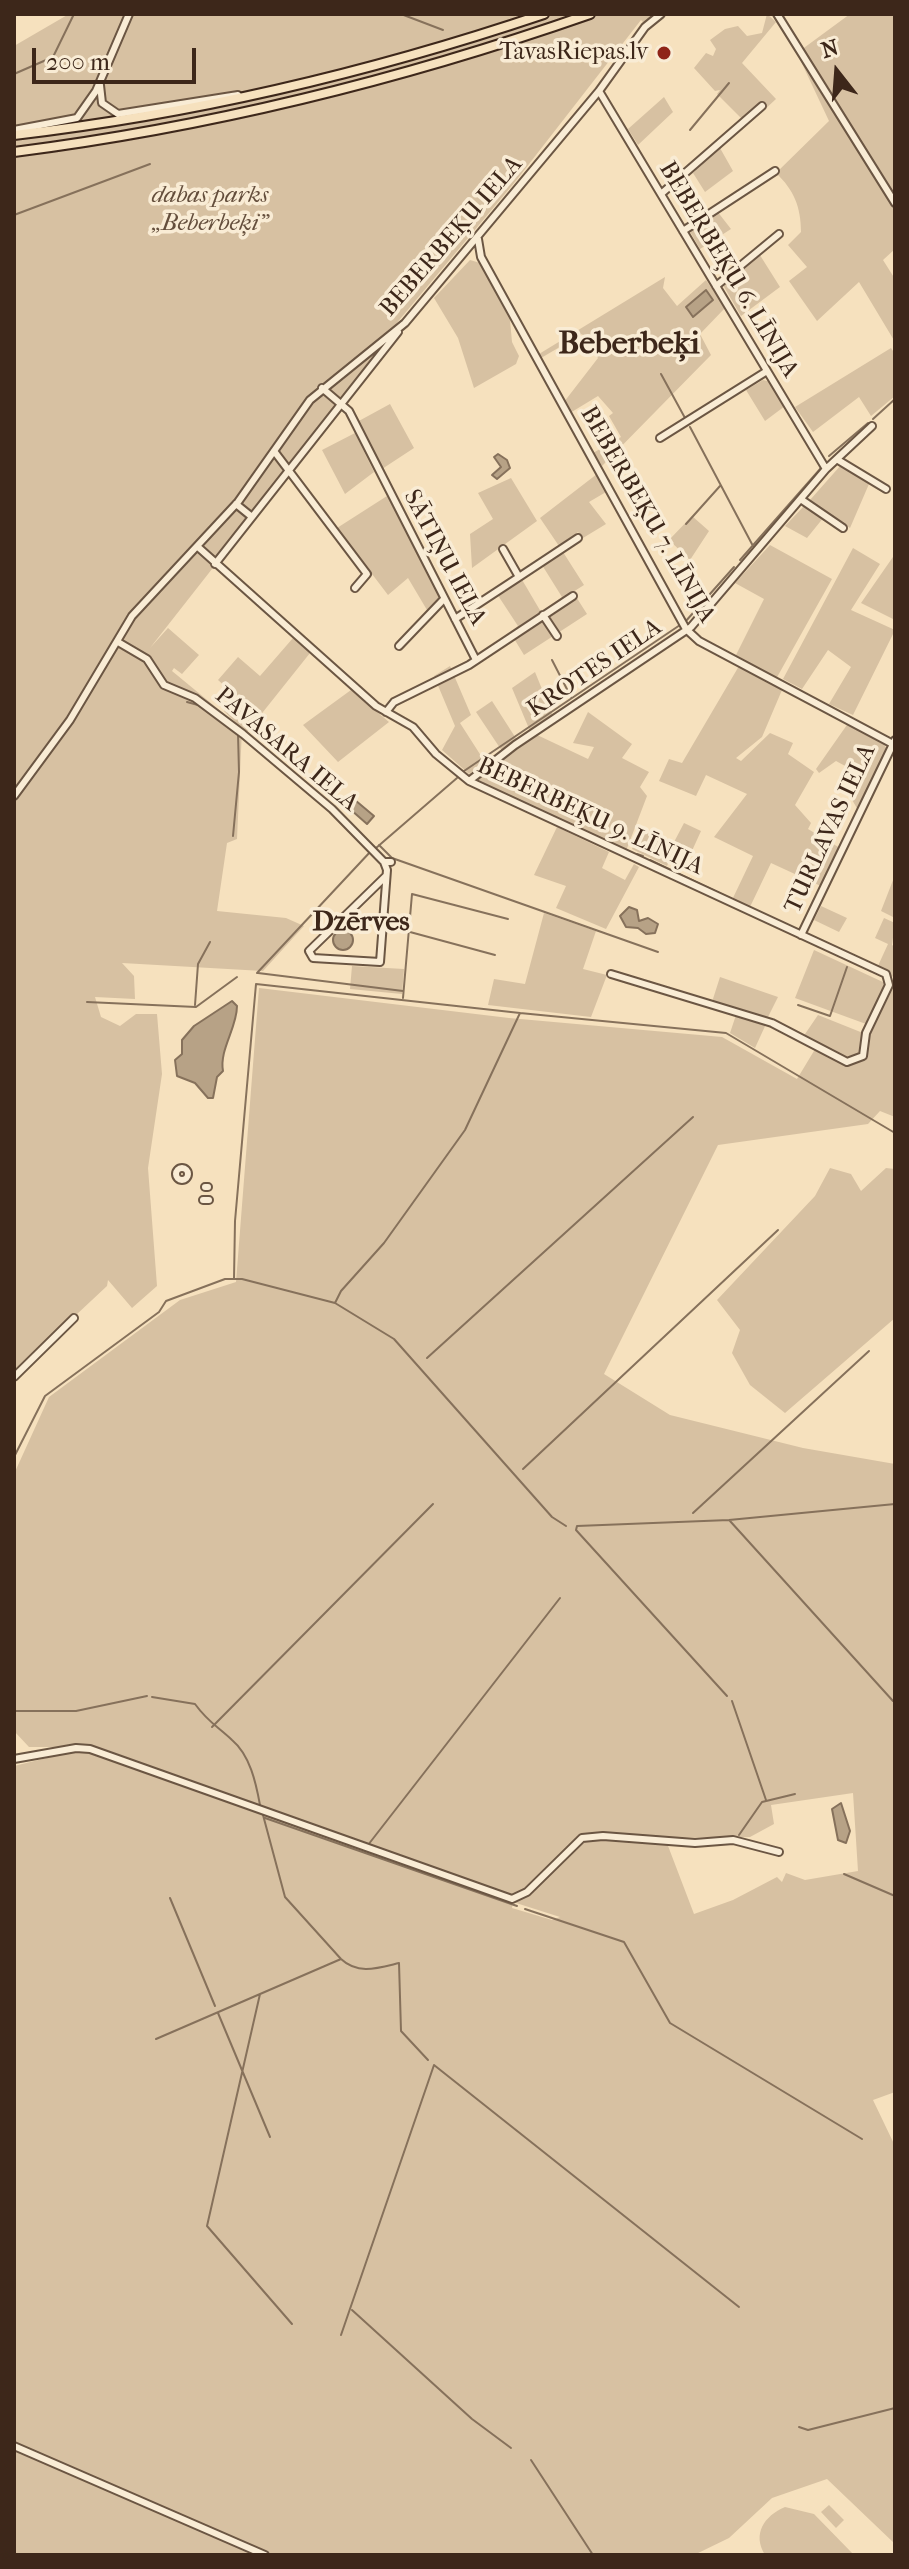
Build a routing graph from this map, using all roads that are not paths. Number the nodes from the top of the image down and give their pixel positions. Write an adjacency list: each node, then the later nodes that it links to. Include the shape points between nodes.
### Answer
1 (129, 14): 6 (street)
2 (544, 14): 8 (highway, via 426,52)
3 (590, 14): 11 (highway, via 355,86 181,125)
4 (661, 14): 7 (street, BEBERBEĶU IELA, via 645,27)
5 (777, 14): 14 (street)
6 (100, 81): 8 (street, via 102,103 118,114); 10 (street, via 77,118)
7 (599, 91): 13 (street, BEBERBEĶU 6. LĪNIJA); 17 (street, BEBERBEĶU IELA)
8 (253, 96): 10 (highway)
9 (762, 106): 13 (street)
10 (14, 132)
11 (14, 152)
12 (775, 171): 15 (street)
13 (661, 194): 15 (street, BEBERBEĶU 6. LĪNIJA)
14 (895, 203)
15 (683, 231): 20 (street, BEBERBEĶU 6. LĪNIJA)
16 (779, 234): 20 (street)
17 (478, 239): 18 (street, BEBERBEĶU IELA); 19 (street, BEBERBEĶU 7. LĪNIJA)
18 (464, 254): 19 (street); 21 (street, BEBERBEĶU IELA)
19 (481, 257): 46 (street, BEBERBEĶU 7. LĪNIJA)
20 (716, 286): 22 (street, BEBERBEĶU 6. LĪNIJA)
21 (405, 323): 23 (street, BEBERBEĶU IELA); 24 (street)
22 (767, 371): 26 (street); 29 (street, BEBERBEĶU 6. LĪNIJA)
23 (322, 388): 24 (street, SĀTIŅU IELA); 27 (street, BEBERBEĶU IELA)
24 (341, 404): 30 (street); 43 (street, SĀTIŅU IELA)
25 (872, 426): 28 (street, KROTES IELA)
26 (660, 438)
27 (274, 451): 30 (street); 33 (street, BEBERBEĶU IELA)
28 (838, 460): 29 (street, KROTES IELA); 31 (street)
29 (826, 469): 32 (street, KROTES IELA)
30 (289, 470): 34 (street); 41 (street, via 367,574)
31 (886, 489)
32 (802, 500): 35 (street); 46 (street, KROTES IELA)
33 (236, 504): 34 (street); 37 (street, BEBERBEĶU IELA)
34 (252, 517): 39 (street)
35 (843, 528)
36 (578, 538): 40 (street)
37 (198, 547): 39 (street, BEBERBEĶU 9. LĪNIJA); 48 (street, BEBERBEĶU IELA, via 132,616)
38 (503, 549): 40 (street)
39 (215, 564): 51 (street, BEBERBEĶU 9. LĪNIJA)
40 (519, 577): 45 (street)
41 (355, 588)
42 (573, 596): 44 (street)
43 (444, 599): 45 (street, SĀTIŅU IELA); 49 (street)
44 (543, 615): 47 (street); 50 (street)
45 (455, 619): 50 (street, SĀTIŅU IELA)
46 (686, 629): 52 (street, BEBERBEĶU 7. LĪNIJA, via 699,641); 53 (street, KROTES IELA)
47 (557, 636)
48 (118, 642): 54 (street, BEBERBEĶU IELA); 55 (street, PAVASARA IELA, via 147,659 164,685 195,698 243,734 332,809)
49 (399, 646)
50 (475, 658): 51 (street, SĀTIŅU IELA, via 394,702)
51 (386, 712): 53 (street, BEBERBEĶU 9. LĪNIJA, via 413,727)
52 (893, 742): 56 (street, TURLAVAS IELA)
53 (469, 781): 56 (street, BEBERBEĶU 9. LĪNIJA)
54 (14, 796)
55 (387, 867): 55 (street, via 380,962 313,958 309,951)
56 (801, 935): 57 (street, BEBERBEĶU 9. LĪNIJA, via 889,979 858,1060 847,1062 772,1023)
57 (611, 974)
58 (74, 1318): 59 (street)
59 (14, 1377)
60 (14, 1759): 61 (street, via 90,1749 512,1899 527,1892 582,1838 733,1840)
61 (779, 1852)
62 (14, 2446): 63 (street)
63 (265, 2555)

